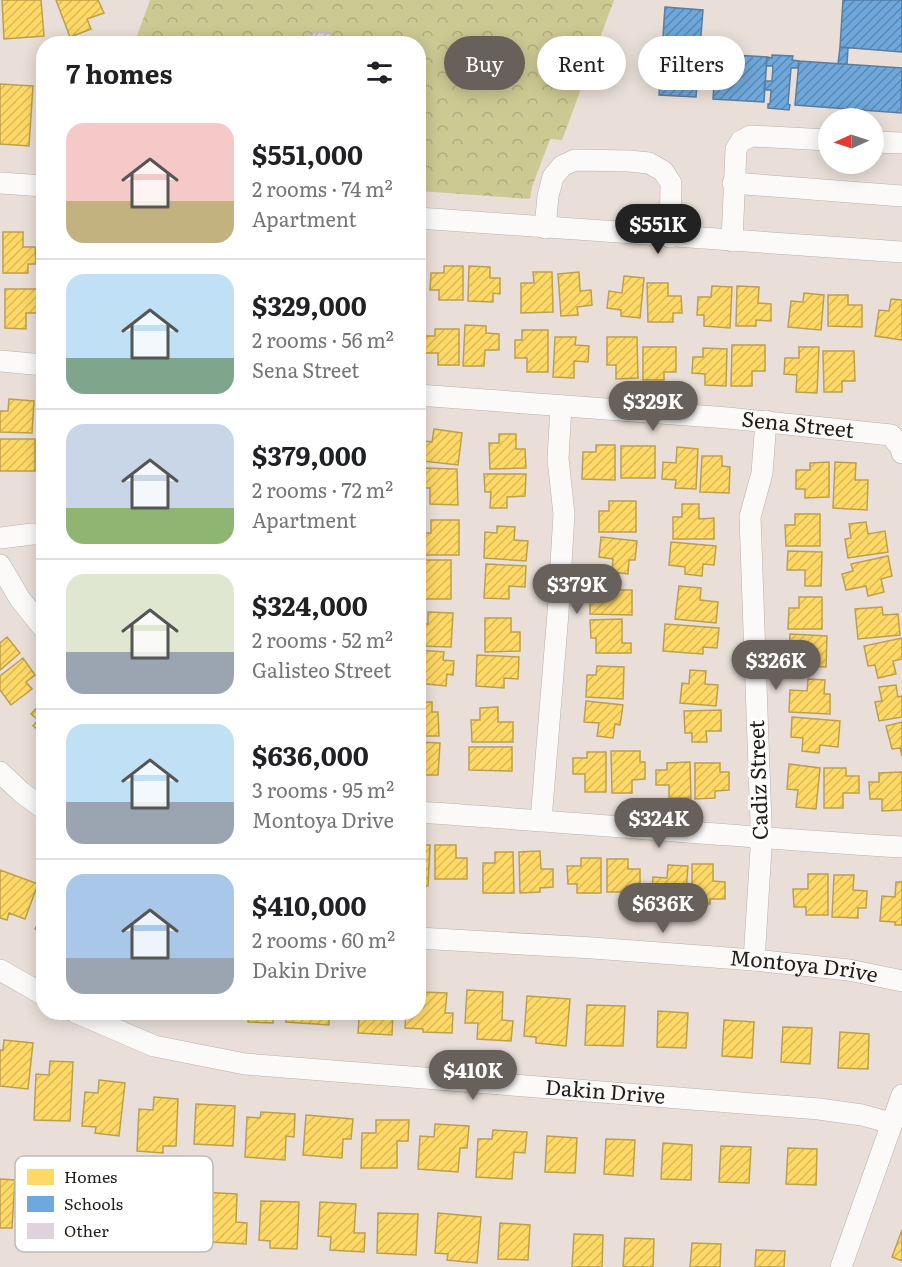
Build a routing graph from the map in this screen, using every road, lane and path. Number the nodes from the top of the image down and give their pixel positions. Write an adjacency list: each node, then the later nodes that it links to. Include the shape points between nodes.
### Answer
1 (818, 139): 5 (street, via 751,136 741,141 736,149)
2 (884, 142): 3 (street)
3 (902, 143)
4 (0, 183): 6 (street)
5 (734, 183): 7 (street); 11 (street)
6 (36, 185)
7 (902, 196)
8 (426, 219): 9 (street)
9 (545, 228): 10 (street); 10 (street, via 553,177 562,166 575,160 629,161 649,163 663,171 671,183)
10 (670, 237): 11 (street)
11 (732, 241): 12 (street)
12 (902, 252)
13 (0, 361): 14 (street)
14 (36, 364)
15 (426, 396): 16 (street, Sena Street)
16 (561, 406): 17 (street, Sena Street); 26 (street, via 558,459 564,514)
17 (766, 421): 18 (street, Sena Street); 27 (street, Cadiz Street, via 762,473 750,517)
18 (896, 444)
19 (36, 534): 20 (street)
20 (0, 538)
21 (0, 565): 22 (street)
22 (36, 619)
23 (0, 772): 24 (street)
24 (36, 803)
25 (426, 813): 26 (street)
26 (541, 820): 27 (street)
27 (761, 838): 28 (street); 30 (street, Cadiz Street)
28 (902, 847)
29 (426, 938): 30 (street, Montoya Drive)
30 (754, 960): 32 (street, Montoya Drive, via 849,970)
31 (0, 970): 33 (street)
32 (902, 981)
33 (36, 990)
34 (94, 1020): 36 (street, Dakin Drive, via 154,1046 245,1064 819,1109)
35 (902, 1095): 36 (street)
36 (891, 1124): 37 (street)
37 (841, 1267)

